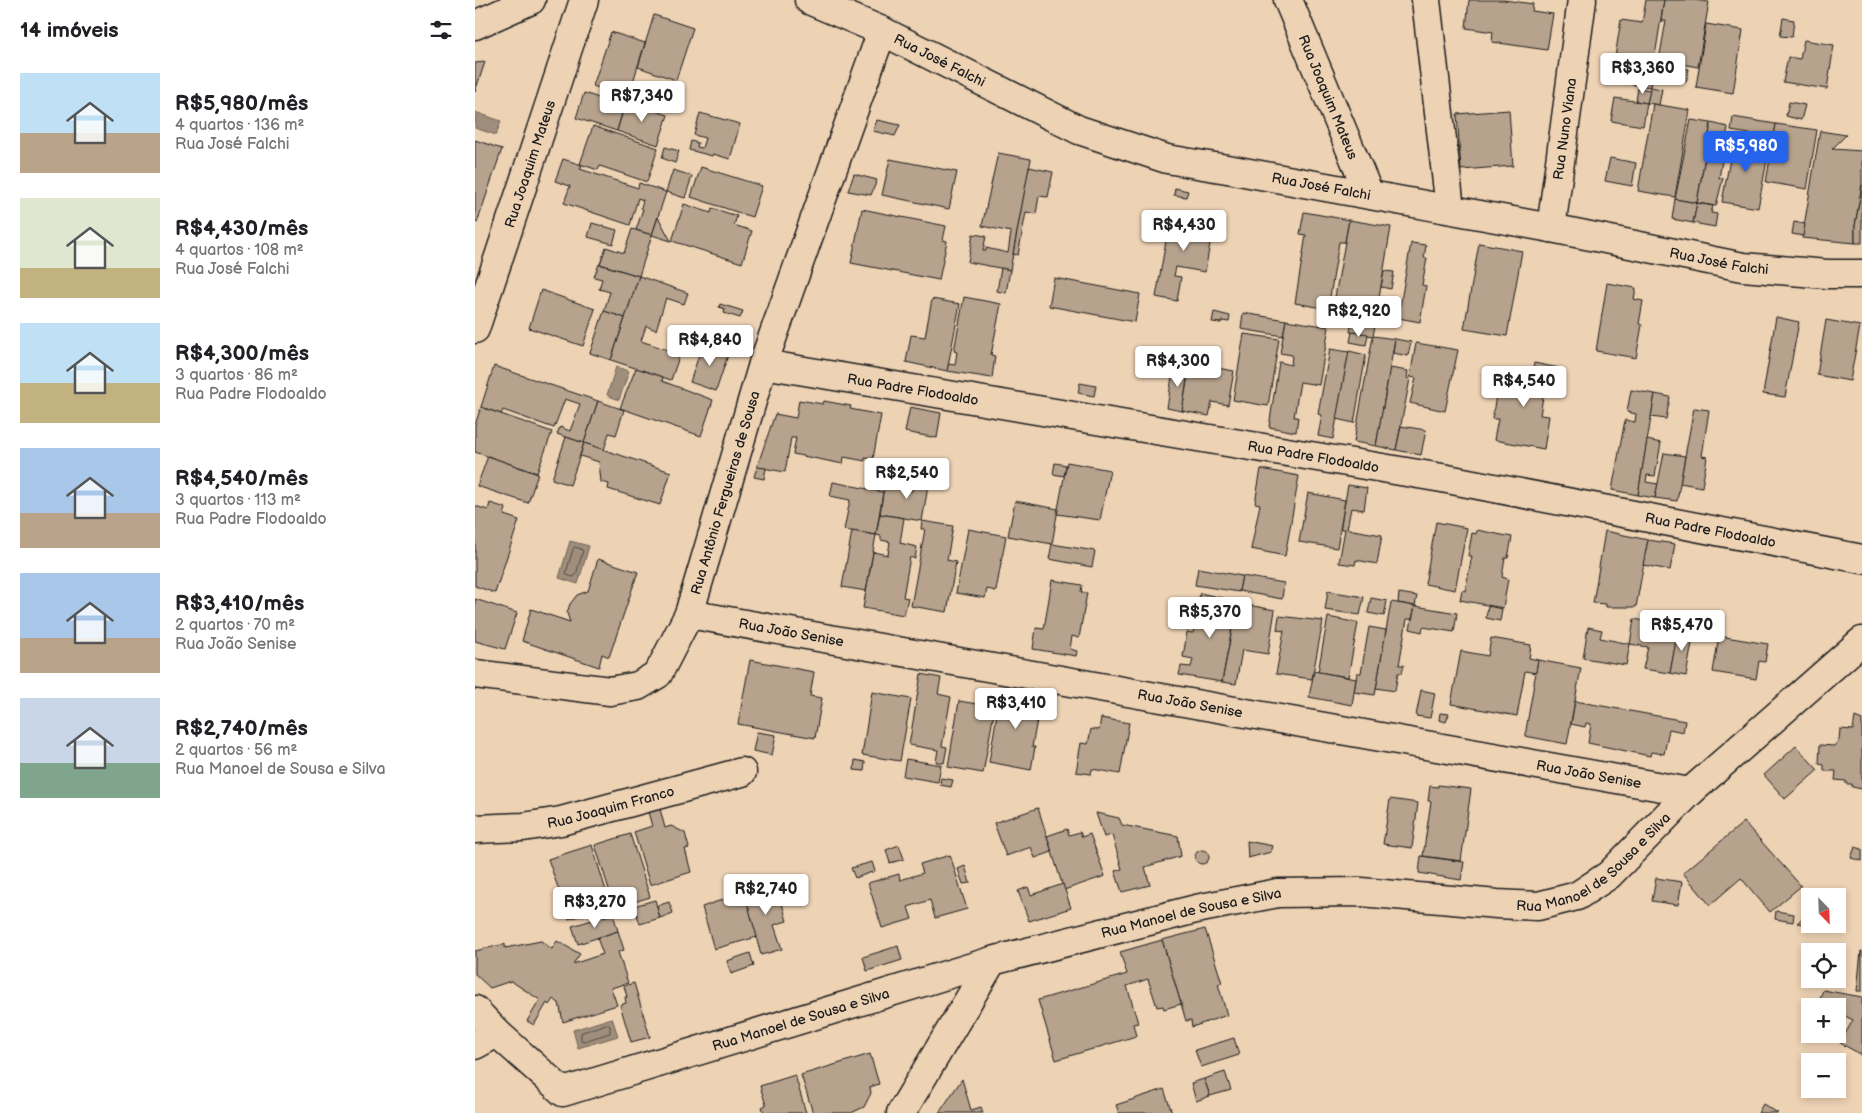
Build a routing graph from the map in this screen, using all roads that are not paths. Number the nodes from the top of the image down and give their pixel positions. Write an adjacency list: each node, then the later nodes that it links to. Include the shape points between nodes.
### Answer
1 (531, 0): 7 (street)
2 (584, 0): 13 (street, Rua Joaquim Mateus)
3 (809, 0): 8 (street, Rua José Falchi)
4 (1288, 0): 9 (street, Rua Joaquim Mateus)
5 (1426, 0): 10 (street)
6 (1582, 0): 11 (street, Rua Nuno Viana)
7 (475, 25)
8 (882, 31): 9 (street, Rua José Falchi, via 1079,130 1167,159); 14 (street, Rua Antônio Fergueiras de Sousa)
9 (1369, 194): 10 (street, Rua José Falchi)
10 (1449, 209): 11 (street, Rua José Falchi)
11 (1551, 228): 12 (street, Rua José Falchi, via 1743,267)
12 (1862, 274)
13 (475, 329)
14 (763, 364): 15 (street, Rua Padre Flodoaldo, via 1442,478); 16 (street, Rua Antônio Fergueiras de Sousa)
15 (1862, 559)
16 (689, 614): 18 (street, Rua Antônio Fergueiras de Sousa, via 658,674 638,686 610,691); 20 (street, Rua João Senise)
17 (1862, 641): 20 (street, Rua Manoel de Sousa e Silva)
18 (475, 674)
19 (742, 772): 21 (street, Rua Joaquim Franco, via 561,820 523,827)
20 (1690, 792): 22 (street, Rua Manoel de Sousa e Silva, via 1609,875 1577,896 1538,906 1361,892 1278,892 1196,909)
21 (475, 829)
22 (992, 961): 25 (street, Rua Manoel de Sousa e Silva); 26 (street)
23 (475, 1010): 24 (street, Rua Manoel de Sousa e Silva)
24 (486, 1039): 25 (street, Rua Manoel de Sousa e Silva)
25 (562, 1102)
26 (901, 1113)

